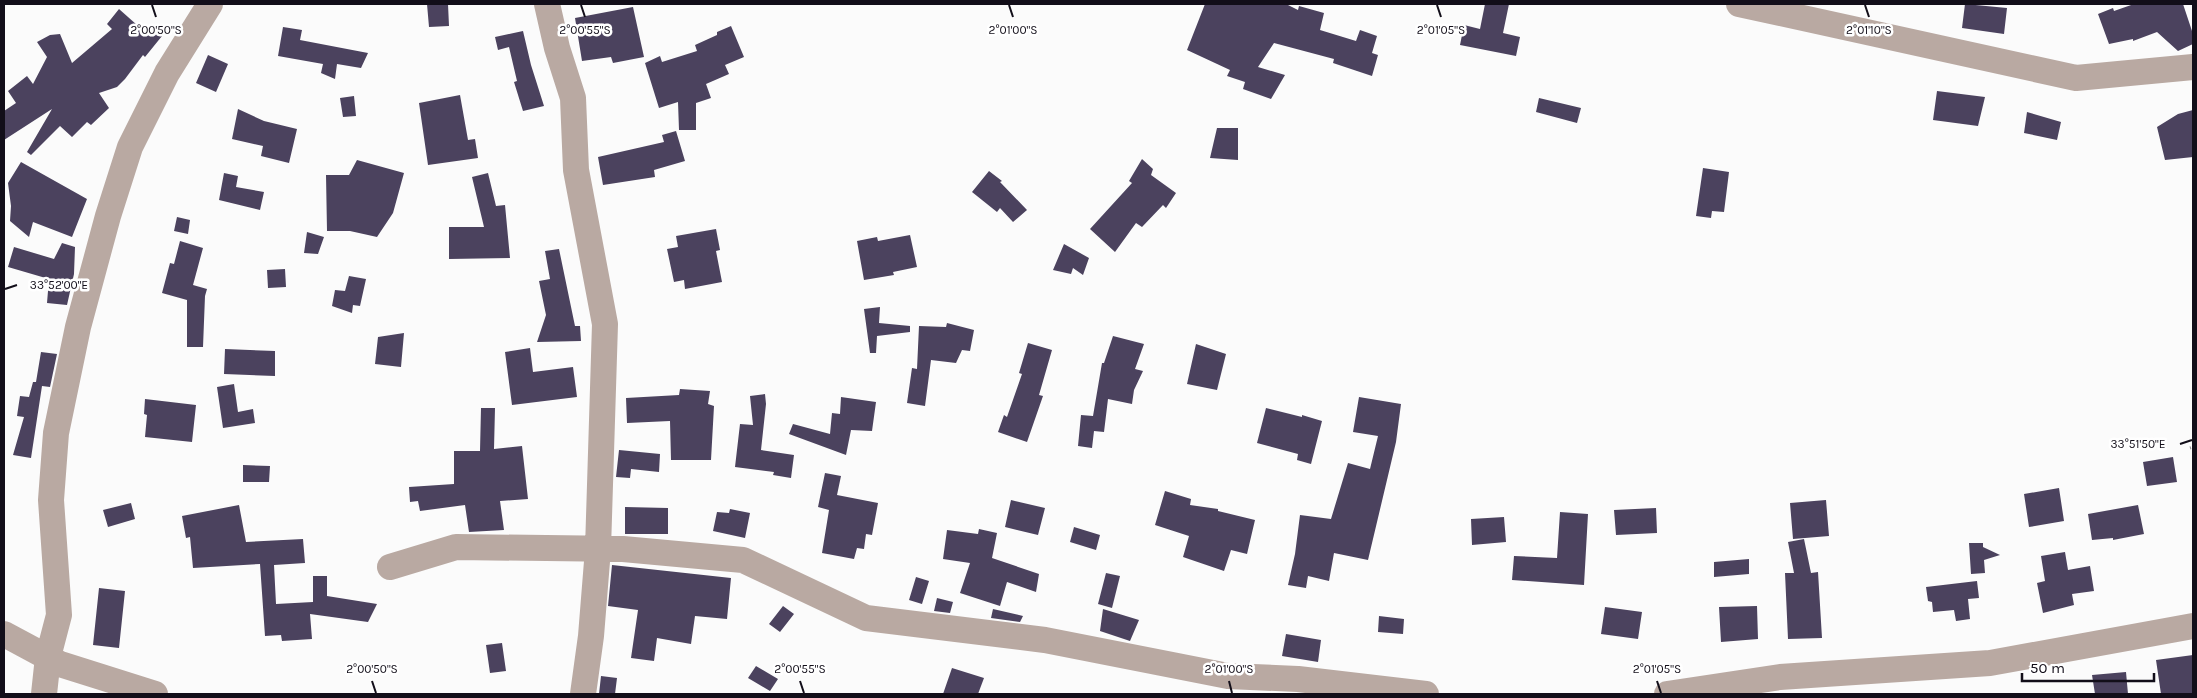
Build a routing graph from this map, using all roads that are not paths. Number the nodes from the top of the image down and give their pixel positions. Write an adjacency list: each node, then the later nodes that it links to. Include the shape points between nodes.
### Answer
1 (210, 4): 9 (street, via 167,73 130,147 78,327 56,433 51,500 59,615)
2 (547, 4): 5 (street, via 573,98 576,170 605,324)
3 (1739, 4): 4 (street, via 2076,78)
4 (2193, 67)
5 (598, 549): 6 (street, via 456,547); 10 (street, via 744,560 866,618 1045,640); 13 (street)
6 (390, 567)
7 (2193, 626): 15 (street, via 1990,662 1780,678)
8 (4, 634): 9 (street)
9 (48, 658): 11 (street); 12 (street)
10 (1227, 685): 14 (street, via 1298,679)
11 (44, 694)
12 (155, 694)
13 (583, 694)
14 (1426, 694)
15 (1667, 694)

